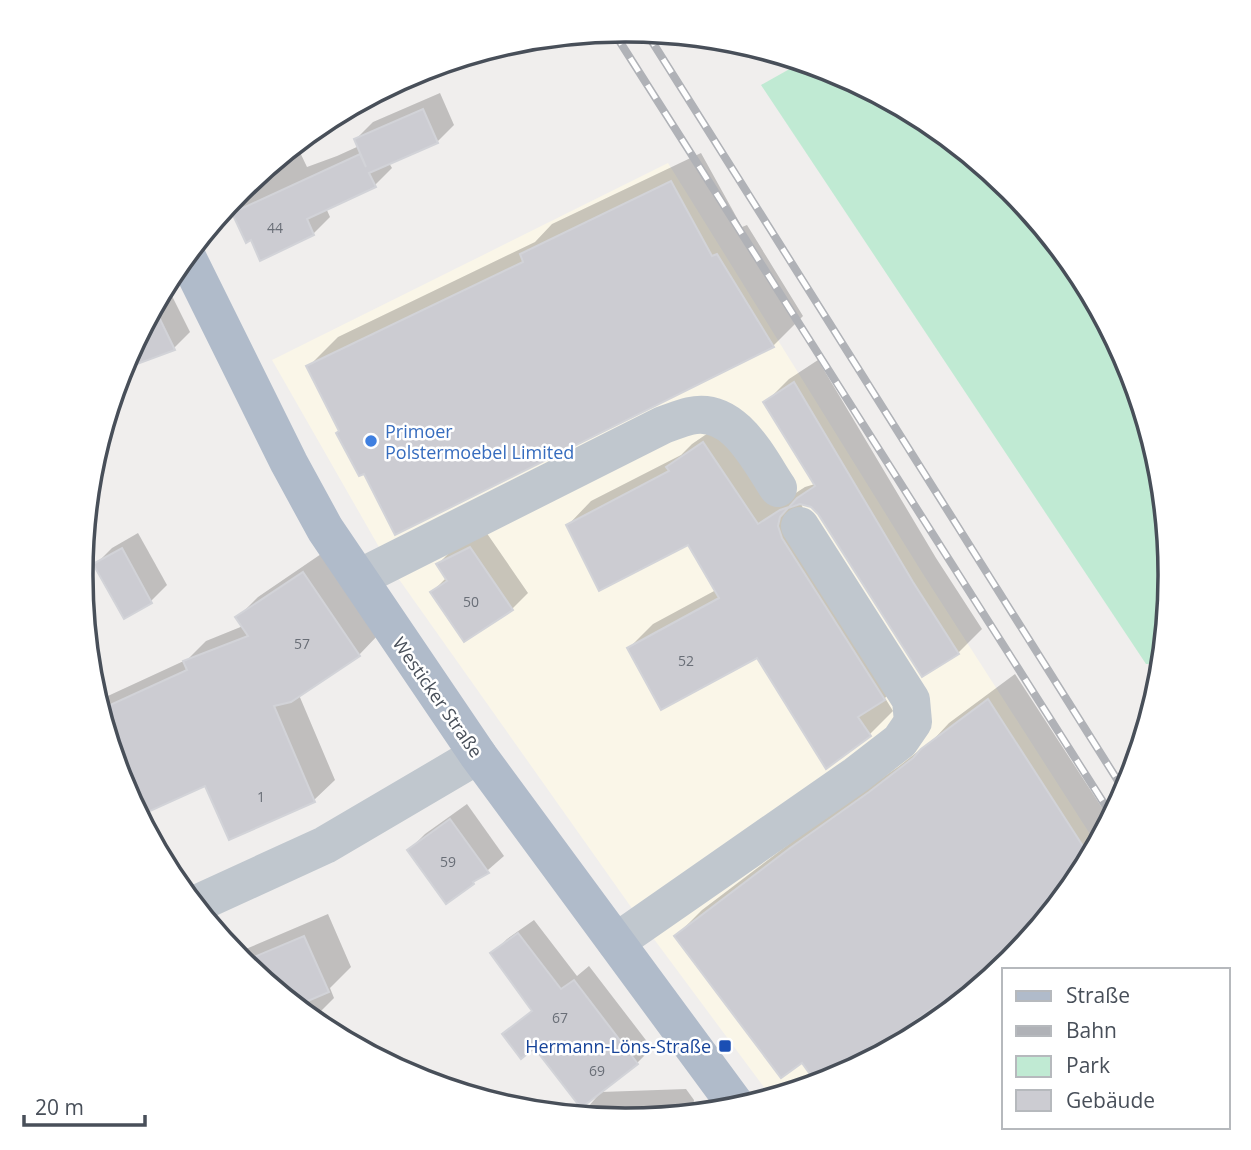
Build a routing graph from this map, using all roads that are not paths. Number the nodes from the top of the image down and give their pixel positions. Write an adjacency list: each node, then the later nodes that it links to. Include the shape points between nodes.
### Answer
1 (192, 266): 4 (main road, Westicker Straße, via 289,463 325,529)
2 (778, 488): 4 (street, via 744,437 720,417 692,415 663,425)
3 (800, 526): 7 (street, via 911,701 913,722 900,741 856,775)
4 (359, 578): 5 (main road, Westicker Straße)
5 (478, 755): 6 (street, via 325,845); 7 (main road, Westicker Straße)
6 (204, 900)
7 (616, 943): 8 (main road, Westicker Straße)
8 (730, 1098)

